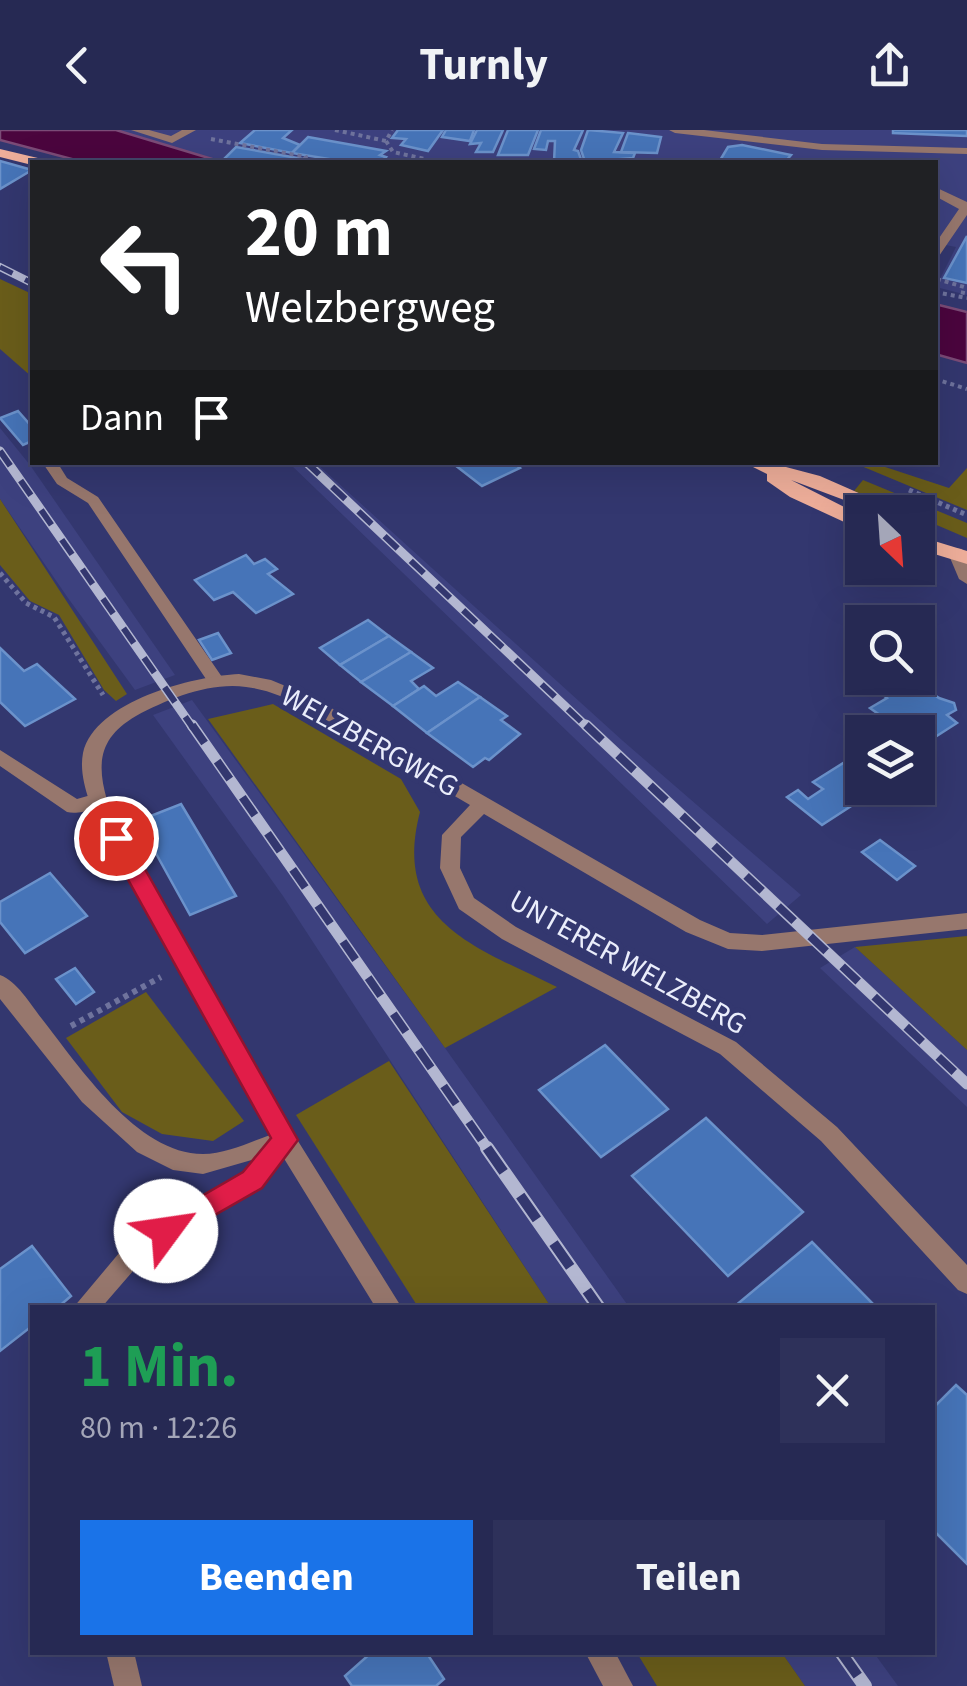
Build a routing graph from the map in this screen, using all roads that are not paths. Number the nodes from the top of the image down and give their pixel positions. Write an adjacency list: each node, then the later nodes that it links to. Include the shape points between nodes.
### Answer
1 (137, 130): 3 (street, via 172,140)
2 (676, 130): 4 (street)
3 (187, 132)
4 (822, 147): 5 (street); 8 (street)
5 (967, 151)
6 (0, 152): 7 (main road)
7 (30, 160)
8 (862, 160)
9 (938, 193): 10 (street)
10 (966, 207): 11 (street)
11 (960, 226): 12 (street)
12 (938, 250)
13 (51, 465): 22 (street, via 62,481 93,500)
14 (763, 465): 17 (main road, via 798,493)
15 (765, 465): 16 (main road)
16 (850, 495)
17 (845, 515)
18 (935, 535): 20 (main road)
19 (935, 547): 20 (main road)
20 (962, 555): 21 (street)
21 (967, 579)
22 (216, 681): 24 (street, WELZBERGWEG, via 145,704 98,738 90,768); 25 (street, WELZBERGWEG, via 255,682 306,701)
23 (0, 757): 24 (street, via 74,807)
24 (98, 800): 28 (street, WELZBERGWEG)
25 (482, 804): 26 (street, WELZBERGWEG, via 728,941); 29 (street, UNTERER WELZBERG, via 452,834 450,868 466,904 728,1048 829,1134)
26 (967, 921)
27 (0, 984): 28 (street, via 114,1123 152,1151 202,1164)
28 (285, 1140): 30 (street, via 253,1180 138,1248); 31 (street, WELZBERGWEG)
29 (967, 1282)
30 (88, 1305)
31 (388, 1305)
32 (121, 1655): 34 (street)
33 (601, 1655): 35 (street)
34 (128, 1686)
35 (619, 1686)

